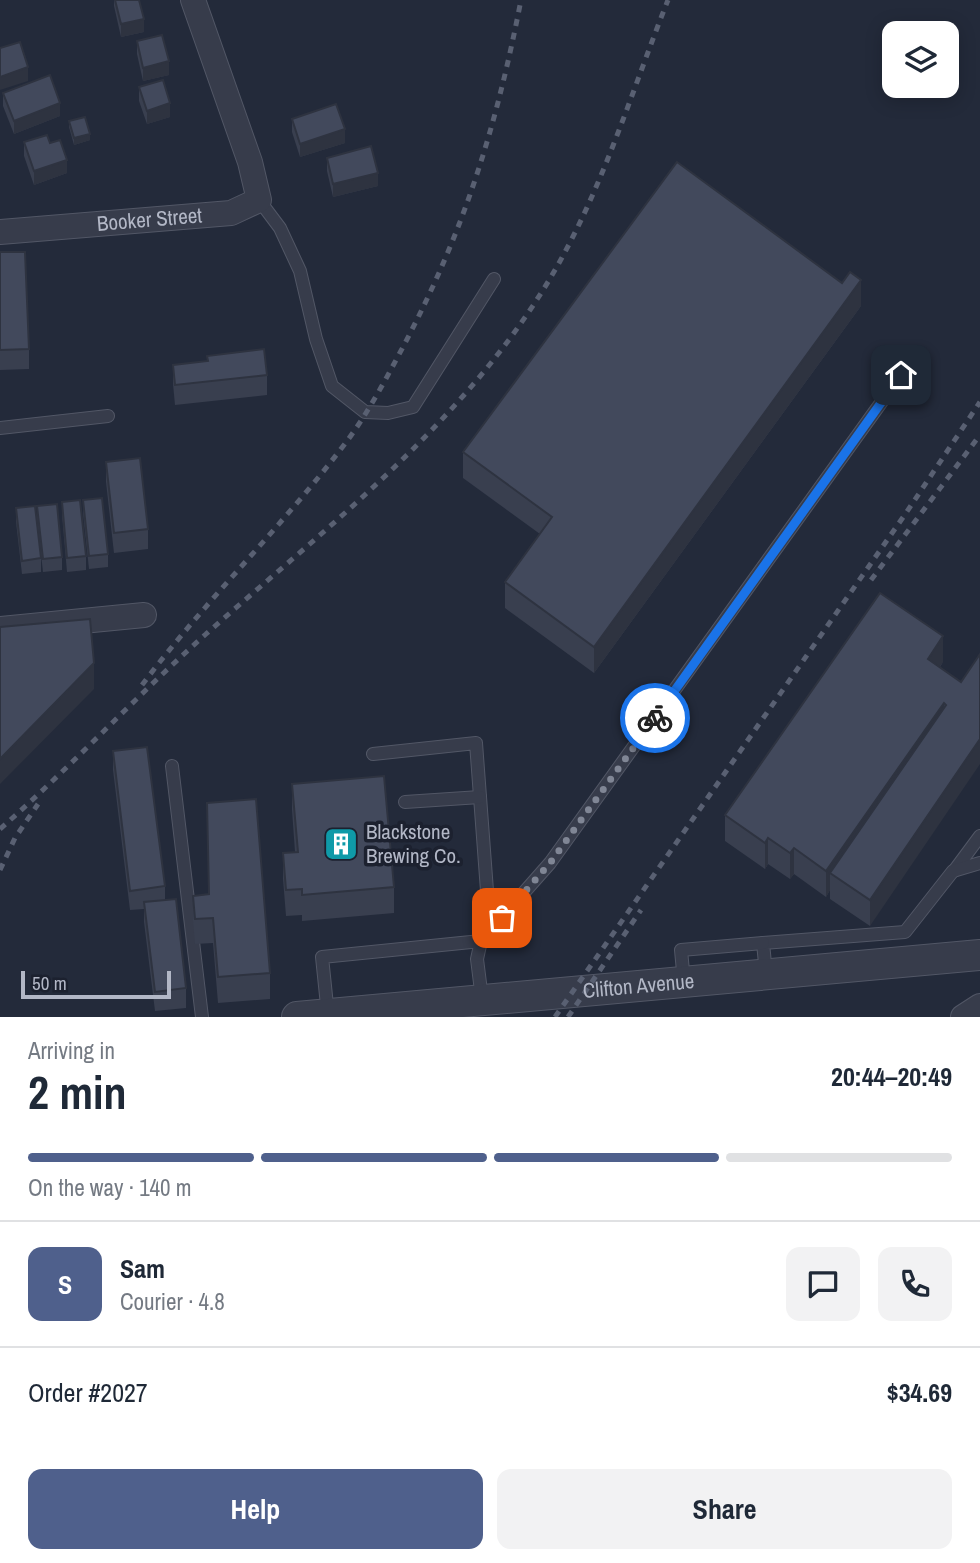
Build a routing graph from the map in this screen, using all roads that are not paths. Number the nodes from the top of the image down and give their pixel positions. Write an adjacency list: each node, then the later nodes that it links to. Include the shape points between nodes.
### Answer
1 (193, 0): 2 (street)
2 (259, 200): 3 (street, Booker Street, via 231,214); 4 (lane, via 280,228 300,271 332,386 365,412 413,407)
3 (2, 226)
4 (494, 279)
5 (901, 375): 17 (lane, via 550,863)
6 (108, 416): 7 (lane)
7 (0, 428)
8 (144, 615): 9 (street)
9 (0, 629)
10 (373, 754): 12 (lane, via 476,743)
11 (172, 766): 25 (lane)
12 (480, 797): 13 (lane); 17 (lane)
13 (405, 802)
14 (980, 836): 16 (lane)
15 (980, 863): 16 (lane)
16 (953, 871): 18 (lane, via 905,932)
17 (485, 936): 22 (lane, via 477,959); 24 (lane, via 323,957)
18 (763, 943): 20 (lane); 21 (lane, via 681,950)
19 (980, 955): 20 (street, Clifton Avenue)
20 (766, 975): 21 (street, Clifton Avenue)
21 (684, 982): 22 (street, Clifton Avenue)
22 (482, 999): 24 (street, Clifton Avenue)
23 (980, 1006): 27 (street)
24 (328, 1016): 26 (street, Clifton Avenue)
25 (202, 1017)
26 (297, 1017)
27 (963, 1017)

